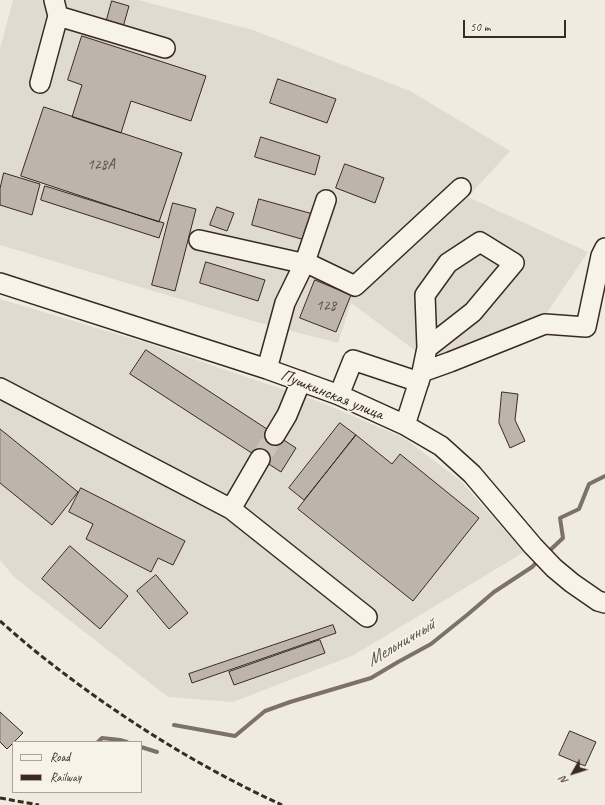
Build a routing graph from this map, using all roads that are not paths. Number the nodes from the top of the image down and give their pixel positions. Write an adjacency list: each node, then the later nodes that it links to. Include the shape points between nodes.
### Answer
1 (56, 8): 2 (street); 3 (street)
2 (165, 48)
3 (40, 83)
4 (461, 188): 8 (street, via 355,286)
5 (326, 200): 8 (street)
6 (199, 240): 8 (street)
7 (605, 248): 12 (street, via 586,327 545,324 450,362)
8 (305, 262): 11 (street, via 285,303)
9 (0, 283): 11 (street, Пушкинская улица)
10 (427, 348): 10 (street, via 425,295 448,263 480,242 514,263 473,312); 12 (street)
11 (267, 369): 13 (street, Пушкинская улица)
12 (420, 377): 15 (street, via 354,360); 16 (street)
13 (301, 381): 15 (street, Пушкинская улица); 17 (street)
14 (0, 388): 19 (street)
15 (339, 395): 16 (street, Пушкинская улица)
16 (405, 425): 20 (street, Пушкинская улица, via 441,446 472,474 554,568 598,601)
17 (276, 435)
18 (260, 459): 19 (street)
19 (231, 509): 21 (street)
20 (605, 603)
21 (367, 617)

